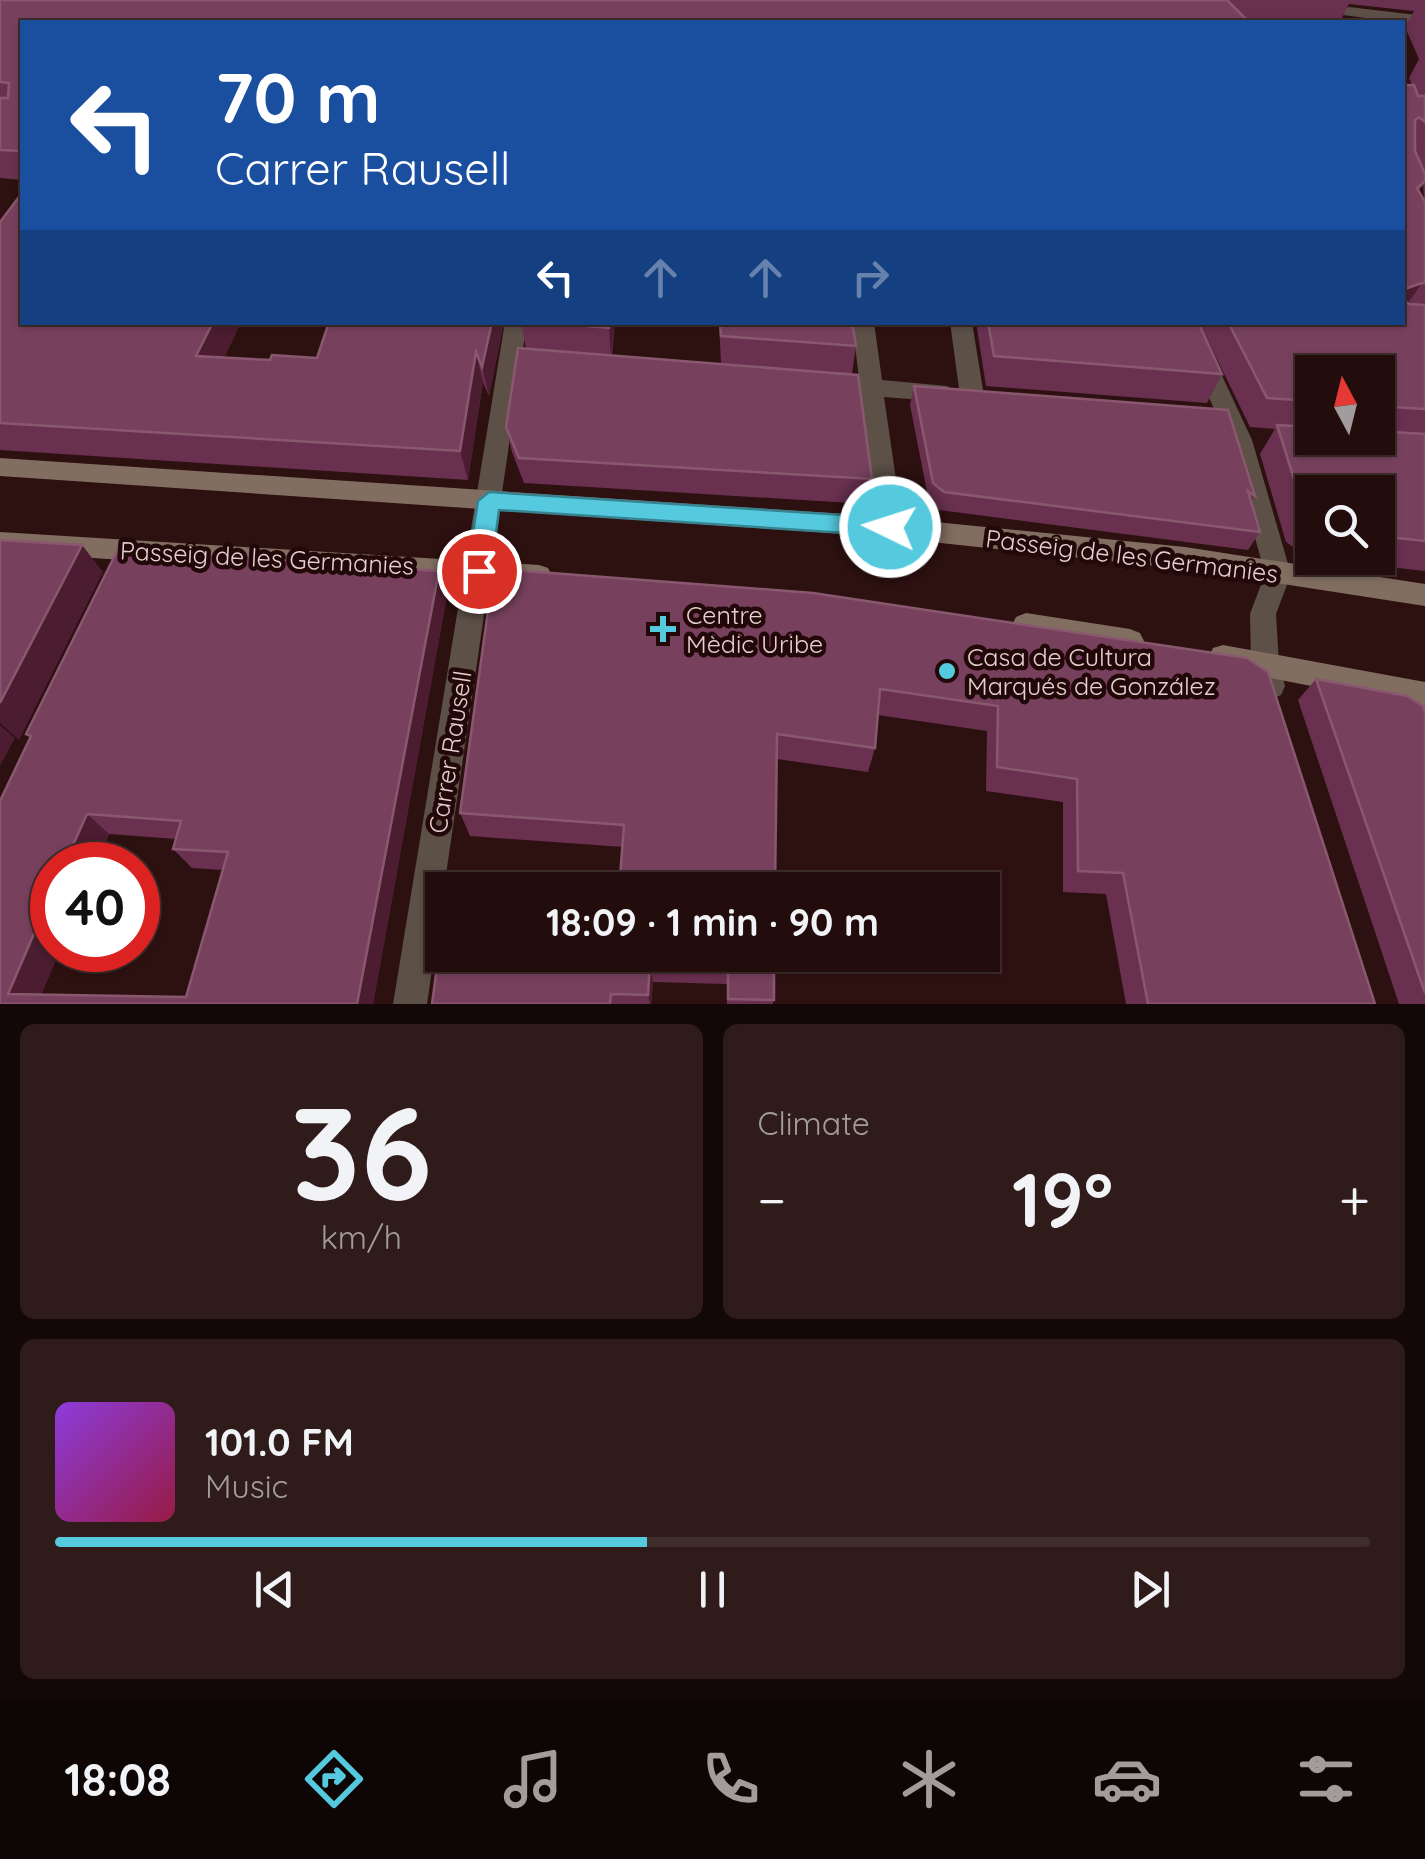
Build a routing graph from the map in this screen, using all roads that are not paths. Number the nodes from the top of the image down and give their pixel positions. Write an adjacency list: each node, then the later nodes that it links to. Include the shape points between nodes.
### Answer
1 (1349, 12): 2 (street)
2 (1425, 21)
3 (516, 325): 12 (street, Carrer Rausell, via 518,361)
4 (863, 325): 8 (street)
5 (961, 325): 9 (street)
6 (1187, 325): 17 (street, via 1220,416 1249,441)
7 (796, 381): 8 (street)
8 (873, 387): 9 (street); 13 (street)
9 (972, 396): 10 (street)
10 (1004, 398)
11 (0, 467): 12 (street, Passeig de les Germanies)
12 (489, 501): 13 (street, Passeig de les Germanies); 16 (street, Carrer Rausell)
13 (890, 527): 17 (street, Passeig de les Germanies)
14 (0, 542): 15 (street, Passeig de les Germanies)
15 (130, 550): 16 (street, Passeig de les Germanies); 19 (street)
16 (479, 571): 18 (street, Passeig de les Germanies); 27 (street, Carrer Rausell)
17 (1278, 574): 20 (street, Passeig de les Germanies); 24 (street, via 1263,614)
18 (559, 578)
19 (112, 586)
20 (1425, 595)
21 (991, 620): 22 (street)
22 (1151, 645)
23 (1189, 651): 24 (street)
24 (1264, 664): 25 (street); 26 (street)
25 (1424, 697)
26 (1282, 721)
27 (410, 1004)

